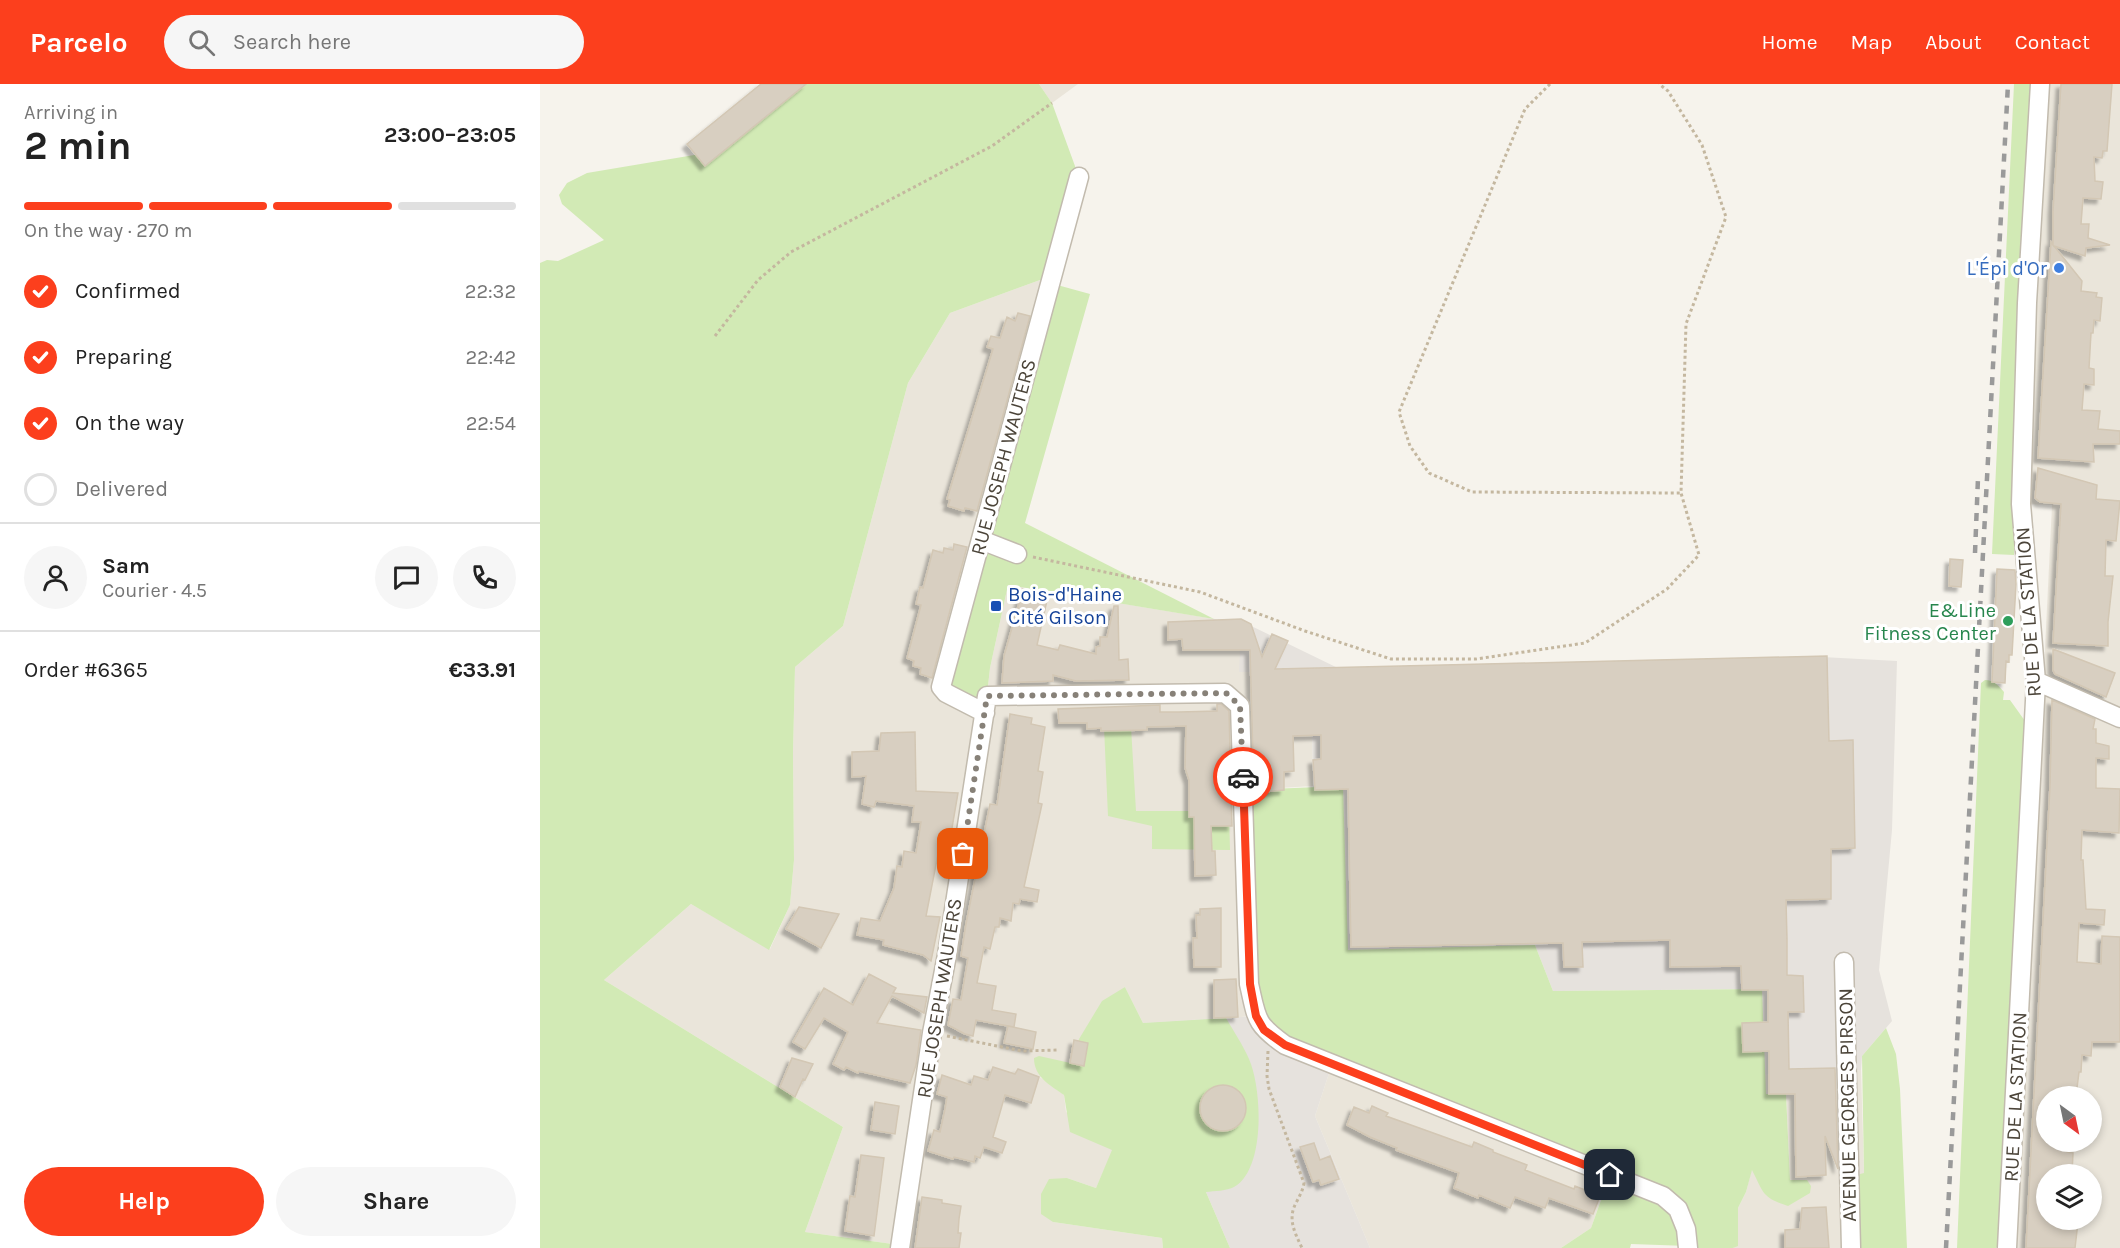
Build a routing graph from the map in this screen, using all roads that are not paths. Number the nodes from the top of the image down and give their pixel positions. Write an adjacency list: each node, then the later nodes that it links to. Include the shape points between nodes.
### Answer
1 (2040, 84): 5 (street, RUE DE LA STATION, via 2027,303 2021,504)
2 (1079, 177): 3 (street, RUE JOSEPH WAUTERS)
3 (981, 540): 4 (street); 6 (street, RUE JOSEPH WAUTERS, via 941,687 946,693)
4 (1017, 554)
5 (2036, 681): 7 (street); 12 (street, RUE DE LA STATION)
6 (986, 705): 9 (street, RUE JOSEPH WAUTERS); 10 (street, via 1226,693 1240,706 1250,984 1256,1016 1264,1030 1285,1045 1663,1196 1678,1209)
7 (2120, 718)
8 (1844, 962): 11 (street, AVENUE GEORGES PIRSON)
9 (900, 1248)
10 (1688, 1248)
11 (1851, 1248)
12 (2007, 1248)

